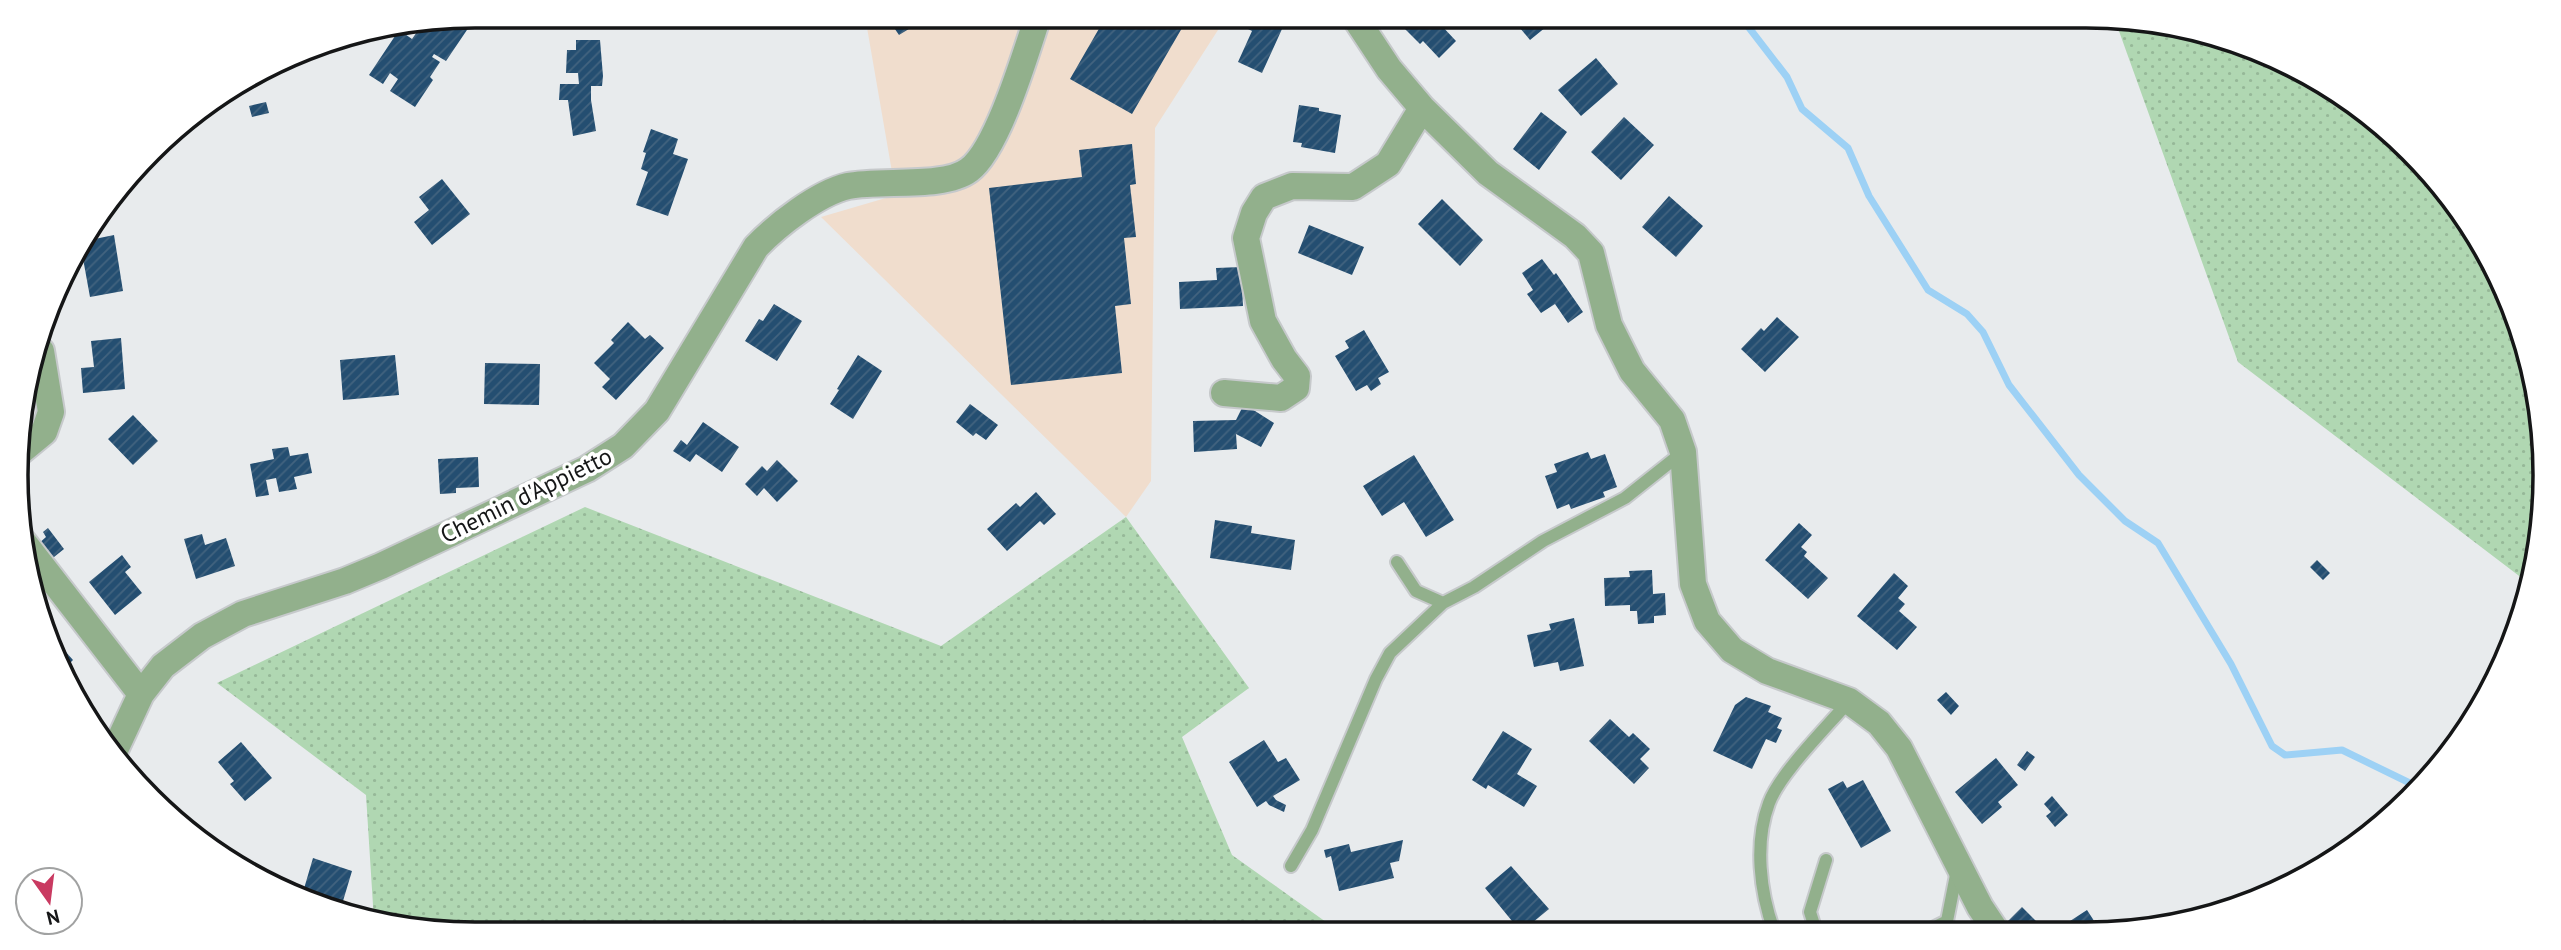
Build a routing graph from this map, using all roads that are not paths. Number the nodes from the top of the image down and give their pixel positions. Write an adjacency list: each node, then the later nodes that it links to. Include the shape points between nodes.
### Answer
1 (1034, 28): 11 (street, Chemin d'Appietto, via 1007,107 987,148 969,170 947,179 848,186 805,207 769,234 756,247 657,411 623,446 587,469 381,566 243,614 202,636 163,666)
2 (1362, 28): 3 (street)
3 (1422, 108): 5 (street, via 1388,164 1353,187 1292,186 1264,197 1246,238 1264,321 1297,376 1296,388 1281,398); 7 (street, via 1488,173 1575,236 1591,253 1609,325 1632,370 1672,420)
4 (43, 361): 6 (street, via 51,412 44,432)
5 (1224, 393)
6 (29, 444)
7 (1683, 452): 10 (lane, via 1625,498 1543,541); 12 (street, via 1693,584 1707,621 1732,650 1768,671)
8 (37, 559): 11 (street)
9 (1397, 562): 10 (lane, via 1416,591)
10 (1443, 603): 16 (lane, via 1390,653 1312,830)
11 (141, 694): 13 (street, Chemin d'Appietto)
12 (1849, 701): 15 (street, via 1880,723 1899,748); 17 (lane, via 1789,771 1769,803 1759,853)
13 (118, 744)
14 (1826, 860): 18 (lane, via 1810,912)
15 (1959, 863): 19 (lane); 20 (street)
16 (1291, 866)
17 (1771, 922)
18 (1813, 922)
19 (1945, 922)
20 (1990, 922)

